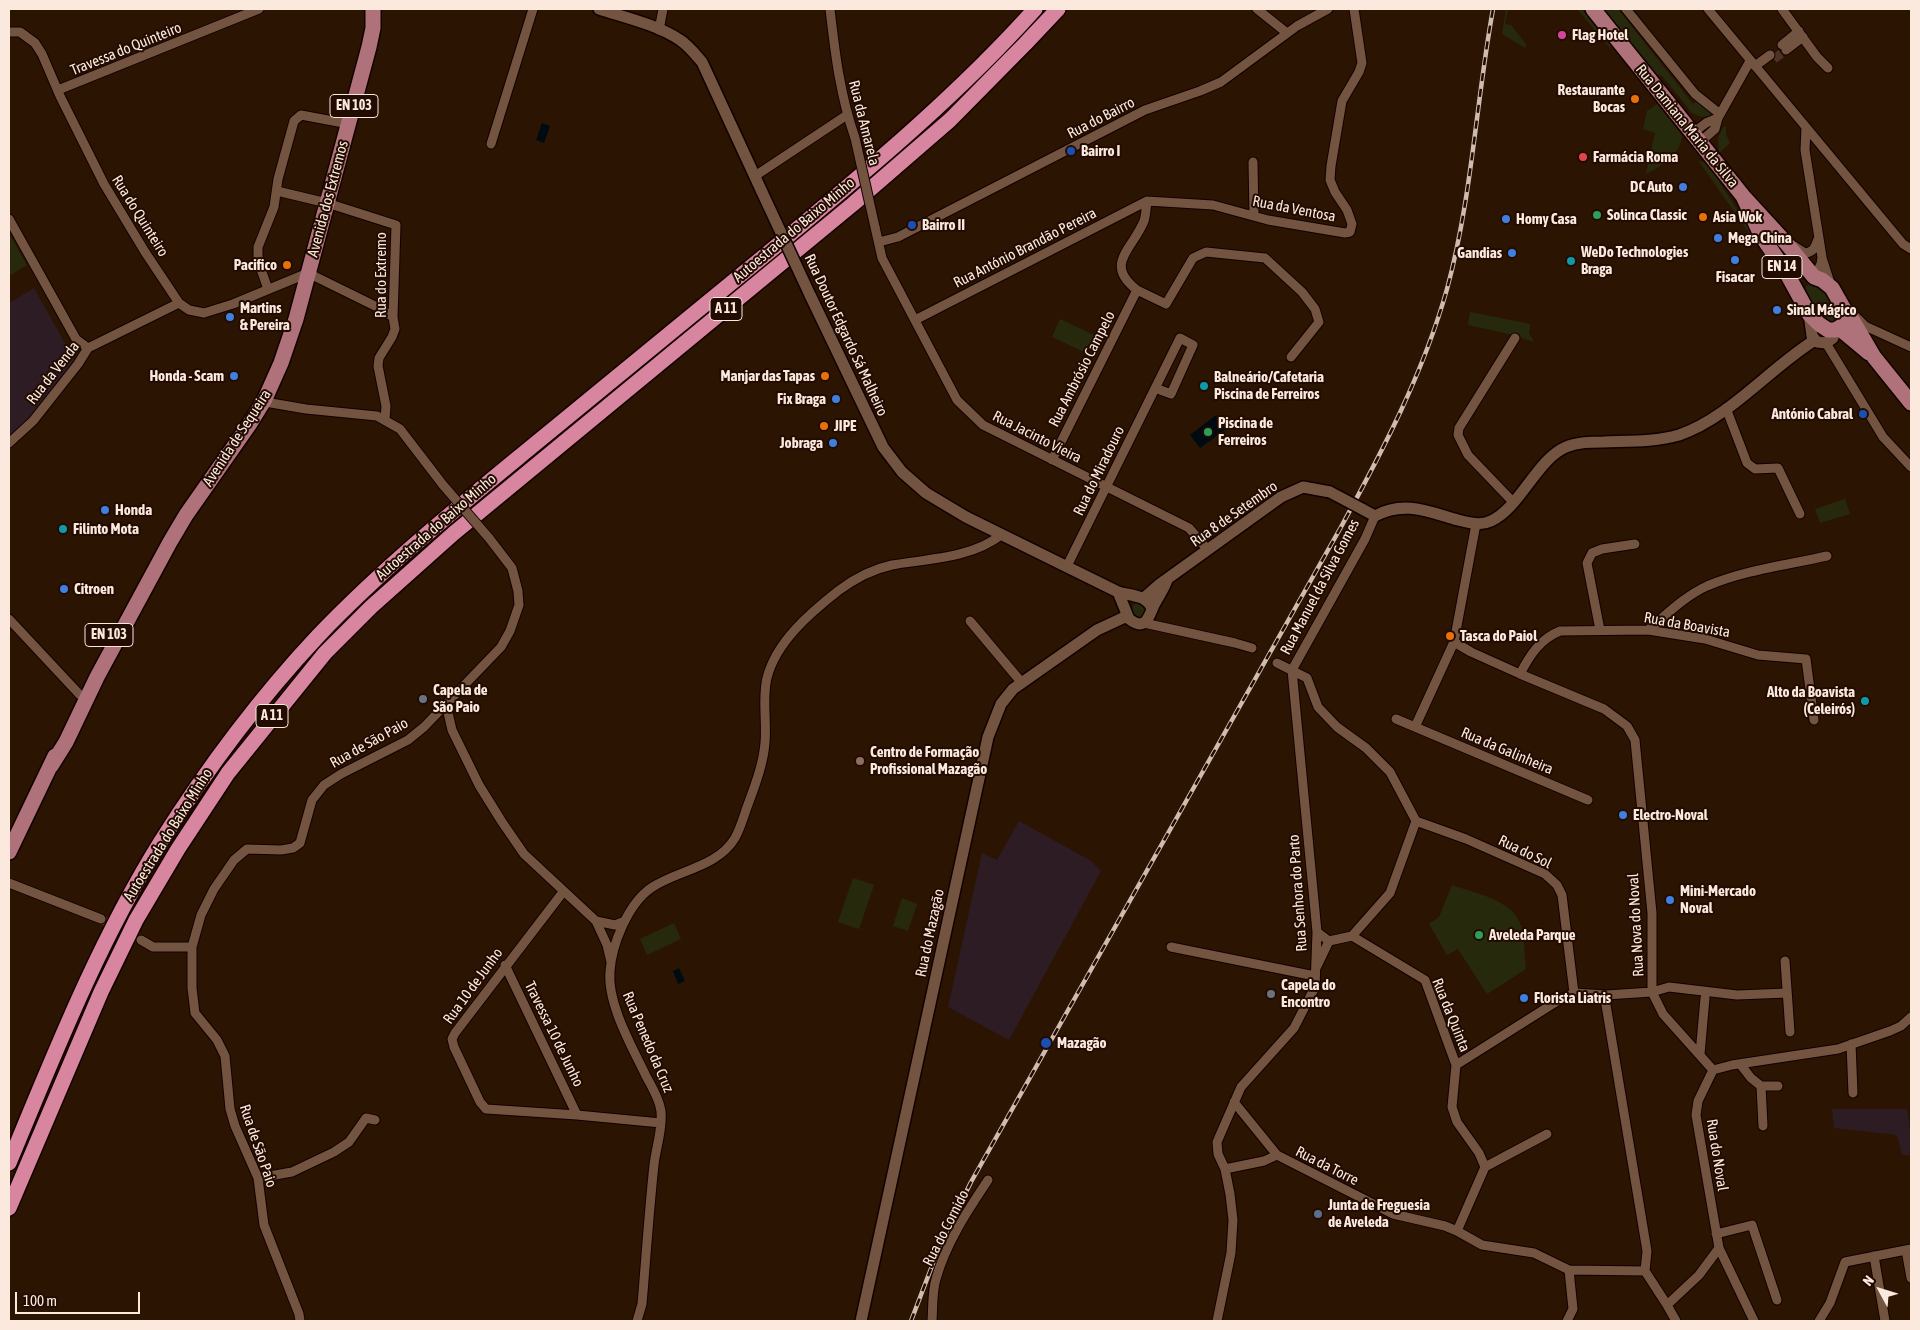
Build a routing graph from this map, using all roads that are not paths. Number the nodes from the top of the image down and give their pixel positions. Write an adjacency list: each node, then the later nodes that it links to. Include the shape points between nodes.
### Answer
1 (259, 9): 24 (street, Travessa do Quinteiro)
2 (373, 9): 27 (main road, Avenida dos Extremos / EN 103, via 370,47)
3 (532, 9): 30 (street)
4 (599, 9): 16 (street, Rua Doutor Edgardo Sá Malheiro)
5 (663, 9): 16 (street)
6 (830, 9): 25 (street, Rua da Amarela)
7 (1035, 9): 144 (highway, Autoestrada do Baixo Minho / A 11, via 939,106 864,172 441,522 359,594 316,638 215,762 159,845 120,914 87,983)
8 (1058, 9): 149 (highway, Autoestrada do Baixo Minho / A 11, via 950,120 454,533 325,653 228,773 178,848 136,920 101,992)
9 (1257, 9): 18 (street)
10 (1328, 9): 18 (street, Rua do Bairro)
11 (1354, 9): 37 (street, Rua da Ventosa, via 1362,63 1342,101 1330,180 1347,210 1352,228 1345,233)
12 (1593, 9): 29 (main road, Rua Damiana Maria da Silva / EN 14)
13 (1626, 9): 26 (street, via 1695,94)
14 (1782, 9): 19 (street)
15 (1710, 10): 22 (street)
16 (659, 30): 32 (street, Rua Doutor Edgardo Sá Malheiro, via 680,40 702,62)
17 (9, 32): 24 (street, Rua do Quinteiro, via 20,32 35,43)
18 (1287, 33): 40 (street, Rua do Bairro, via 1221,82 1145,110 898,237)
19 (1801, 34): 20 (street); 23 (street)
20 (1784, 48)
21 (1772, 57): 22 (street)
22 (1755, 66): 26 (street); 28 (street)
23 (1828, 68)
24 (58, 90): 50 (street, Rua do Quinteiro, via 104,184)
25 (847, 115): 32 (street); 40 (street, Rua da Amarela, bridge)
26 (1719, 116): 29 (street, via 1714,129)
27 (349, 124): 33 (street, via 302,115 297,118 289,135); 36 (main road, Avenida dos Extremos / EN 103)
28 (1806, 126): 39 (street, via 1805,150); 42 (street, via 1903,244)
29 (1697, 138): 34 (main road, Rua Damiana Maria da Silva / EN 14)
30 (491, 144)
31 (1253, 162): 37 (street)
32 (755, 176): 77 (street, Rua Doutor Edgardo Sá Malheiro, bridge, via 882,447 926,493)
33 (278, 191): 36 (street); 47 (street, via 258,247 258,261)
34 (1743, 196): 41 (main road, Rua Damiana Maria da Silva / EN 14); 49 (main road, Rua Damiana Maria da Silva / EN 14, via 1761,235)
35 (1147, 201): 37 (street, Rua da Ventosa, via 1213,206); 48 (street, via 1145,220 1121,263 1128,283); 54 (street, Rua António Brandão Pereira)
36 (327, 203): 44 (main road, Avenida dos Extremos / EN 103); 53 (street, Rua do Extremo, via 396,225)
37 (1254, 215)
38 (9, 219): 60 (street, via 76,339)
39 (1819, 237): 41 (street, via 1810,252 1805,253); 43 (street)
40 (879, 242): 54 (street, Rua Jacinto Vieira, via 882,258)
41 (1787, 244): 45 (main road, Rua Damiana Maria da Silva / EN 14)
42 (1911, 249)
43 (1822, 257): 45 (street); 46 (street)
44 (308, 273): 47 (street); 53 (street); 64 (main road, Avenida de Sequeira / EN 103, via 281,363)
45 (1815, 277): 46 (main road, Rua Damiana Maria da Silva / EN 14); 49 (main road, EN 14, via 1802,282)
46 (1832, 288): 51 (main road, Rua Damiana Maria da Silva / EN 14)
47 (268, 289): 50 (street, via 204,313 189,310)
48 (1137, 290): 61 (street, via 1166,304 1193,258 1206,252 1265,258 1302,292 1315,309 1318,322); 69 (street, Rua Ambrósio Campelo)
49 (1802, 300): 52 (main road, Rua Damiana Maria da Silva / EN 14)
50 (179, 303): 60 (street, Rua da Venda)
51 (1845, 311): 55 (main road, via 1845,322); 56 (street); 58 (main road, Rua Damiana Maria da Silva / EN 14)
52 (1809, 314): 55 (main road, Rua Damiana Maria da Silva / EN 14); 55 (street, via 1811,331)
53 (393, 317): 67 (street, Rua do Extremo, via 395,329 378,366 386,406)
54 (915, 320): 69 (street, Rua Jacinto Vieira, via 958,400 983,425)
55 (1833, 336): 58 (street); 62 (main road, Rua Damiana Maria da Silva / EN 14); 66 (street); 70 (street, via 1882,437)
56 (1885, 336): 58 (street); 59 (street)
57 (1515, 338): 72 (street, via 1459,428 1458,435 1468,455)
58 (1864, 340): 62 (main road, Rua Damiana Maria da Silva / EN 14)
59 (1911, 347)
60 (88, 348): 68 (street, Rua da Venda, via 33,422)
61 (1291, 357)
62 (1874, 357): 65 (main road, Rua Damiana Maria da Silva / EN 14)
63 (1156, 388): 63 (street, Rua do Miradouro, via 1180,338 1194,345 1171,394); 71 (street, Rua do Miradouro)
64 (265, 399): 67 (street, Rua de São Paio, via 272,403 377,416); 74 (main road, Avenida de Sequeira / EN 103)
65 (1911, 403)
66 (1726, 408): 72 (street, via 1709,421 1679,435 1565,447 1552,457); 73 (street, via 1747,463 1755,469 1778,468)
67 (384, 420): 99 (street, Rua de São Paio, bridge, via 400,429 489,538 512,568 518,591 519,605 501,647)
68 (9, 443)
69 (1052, 460): 71 (street, Rua Jacinto Vieira)
70 (1911, 467)
71 (1106, 487): 79 (street, Rua Jacinto Vieira, via 1189,528); 81 (street, Rua do Miradouro)
72 (1513, 502): 76 (street, via 1491,521)
73 (1800, 514)
74 (186, 515): 98 (main road, Avenida de Sequeira / EN 103, via 127,598); 103 (main road, Avenida de Sequeira / EN 103, via 140,595)
75 (1375, 516): 76 (street, Rua Manuel da Silva Gomes, via 1384,511 1410,507); 79 (street, Rua 8 de Setembro, bridge, via 1330,492 1303,487 1281,497); 95 (street, Rua Manuel da Silva Gomes)
76 (1476, 524): 92 (street)
77 (1001, 535): 81 (street, Rua Doutor Edgardo Sá Malheiro); 110 (street, Rua Penedo da Cruz, via 994,542 953,556 877,569 840,590 801,624 778,650 766,680 765,743 736,837 725,851 651,888 637,901)
78 (1635, 544): 90 (street, via 1602,549 1592,553 1587,563)
79 (1208, 550): 82 (street, Rua 8 de Setembro)
80 (1827, 556): 91 (street, via 1750,571 1706,586 1686,598)
81 (1067, 566): 83 (street, Rua Doutor Edgardo Sá Malheiro)
82 (1168, 579): 84 (street, Rua 8 de Setembro); 85 (street, Rua 8 de Setembro)
83 (1118, 592): 84 (street, Rua Doutor Edgardo Sá Malheiro); 86 (street)
84 (1140, 597): 85 (street, via 1150,603); 86 (street, via 1129,601)
85 (1152, 609): 89 (street, via 1151,616)
86 (1126, 612): 89 (street, via 1132,622); 97 (street, Rua do Mazagão)
87 (9, 619): 98 (street)
88 (970, 621): 97 (street)
89 (1144, 622): 93 (street)
90 (1600, 630): 91 (street, Rua da Boavista); 96 (street, Rua da Boavista, via 1560,631 1548,636)
91 (1648, 630): 101 (street, Rua da Boavista, via 1705,639 1758,655 1806,659)
92 (1454, 642): 96 (street, Rua Nova do Noval); 102 (street)
93 (1252, 648)
94 (1277, 663): 95 (street)
95 (1292, 670): 105 (street, via 1307,678 1318,707 1337,727 1366,748 1390,772); 112 (street, Rua Senhora do Parto)
96 (1520, 674): 122 (street, Rua Nova do Noval, via 1604,709 1627,726 1635,740 1652,913)
97 (1022, 683): 162 (street, Rua do Mazagão, via 1001,704 988,737)
98 (80, 695): 103 (main road, Avenida de Sequeira / EN 103)
99 (446, 704): 108 (street, via 452,730 479,785 524,854); 116 (street, Rua de São Paio, via 408,740 324,785 312,800 300,843 281,850 247,849 234,860 200,915)
100 (1396, 719): 102 (street, Rua da Galinheira)
101 (1814, 720)
102 (1415, 727): 104 (street, Rua da Galinheira)
103 (51, 766): 106 (main road, Avenida de Sequeira / EN 103)
104 (1588, 800)
105 (1416, 821): 113 (street, via 1390,893); 123 (street, Rua do Sol, via 1545,874 1557,885 1562,895)
106 (9, 852)
107 (9, 882): 109 (street)
108 (563, 892): 111 (street); 120 (street, Rua 10 de Junho)
109 (100, 919)
110 (625, 921): 111 (street, via 615,925); 119 (street, Rua Penedo da Cruz)
111 (596, 922): 119 (street)
112 (1317, 932): 115 (street); 121 (street, Rua Senhora do Parto)
113 (1352, 936): 115 (street); 132 (street, Rua da Quinta, via 1425,980)
114 (141, 940): 116 (street, via 153,947)
115 (1329, 941): 121 (street)
116 (192, 947): 147 (street, Rua de São Paio, via 195,1013 217,1040 225,1056 230,1109)
117 (1172, 947): 121 (street)
118 (1786, 961): 124 (street)
119 (611, 962): 140 (street, Rua Penedo da Cruz, via 610,981 616,1010 658,1099)
120 (506, 965): 138 (street, Travessa 10 de Junho); 138 (street, Rua 10 de Junho, via 452,1039 480,1102 492,1111)
121 (1315, 974): 137 (street, Rua Senhora do Parto, via 1315,987 1294,1028 1241,1087)
122 (1652, 992): 124 (street, via 1669,987 1737,994); 125 (street, Rua Nova do Noval); 130 (street, via 1663,1014)
123 (1574, 993): 125 (street, Rua Nova do Noval); 132 (street)
124 (1787, 993): 128 (street)
125 (1606, 994): 156 (street, via 1647,1252)
126 (1705, 998): 130 (street)
127 (1911, 1017): 129 (street, via 1890,1031)
128 (1790, 1032)
129 (1851, 1044): 131 (street, via 1838,1049); 136 (street)
130 (1700, 1054): 133 (street)
131 (1740, 1064): 133 (street); 134 (street)
132 (1456, 1065): 145 (street, Rua da Quinta, via 1452,1107 1457,1122)
133 (1713, 1070): 151 (street, Rua do Noval, via 1698,1101 1696,1115)
134 (1761, 1086): 135 (street); 141 (street)
135 (1778, 1086)
136 (1853, 1093)
137 (1234, 1102): 143 (street, Rua da Torre); 146 (street, Rua Senhora do Parto, via 1217,1142)
138 (578, 1115): 140 (street, Rua 10 de Junho)
139 (375, 1120): 147 (street, via 366,1118 348,1142 322,1159 292,1172)
140 (661, 1124): 161 (street, Rua Penedo da Cruz, via 654,1164 642,1304)
141 (1763, 1126)
142 (1547, 1134): 145 (street)
143 (1277, 1155): 146 (street); 150 (street, Rua da Torre, via 1393,1214)
144 (9, 1164)
145 (1485, 1167): 150 (street)
146 (1225, 1169): 164 (street, Rua Senhora do Parto, via 1233,1220 1231,1253)
147 (258, 1178): 160 (street, Rua de São Paio, via 264,1225)
148 (988, 1180): 163 (street, Rua do Cornido, via 949,1247 935,1280)
149 (9, 1208)
150 (1457, 1231): 155 (street, via 1482,1245 1534,1253)
151 (1716, 1234): 152 (street, Rua do Noval); 158 (street, via 1752,1226)
152 (1719, 1248): 159 (street, via 1699,1275); 167 (street, Rua do Noval)
153 (1909, 1250): 154 (street); 157 (street)
154 (1874, 1256): 168 (street, via 1845,1262 1830,1303); 169 (street)
155 (1569, 1270): 156 (street); 165 (street, via 1573,1309)
156 (1645, 1272): 159 (street)
157 (1911, 1278)
158 (1777, 1300)
159 (1668, 1305): 166 (street)
160 (300, 1321)
161 (637, 1321)
162 (861, 1321)
163 (932, 1321)
164 (1216, 1321)
165 (1567, 1321)
166 (1676, 1321)
167 (1754, 1321)
168 (1819, 1321)
169 (1885, 1321)

